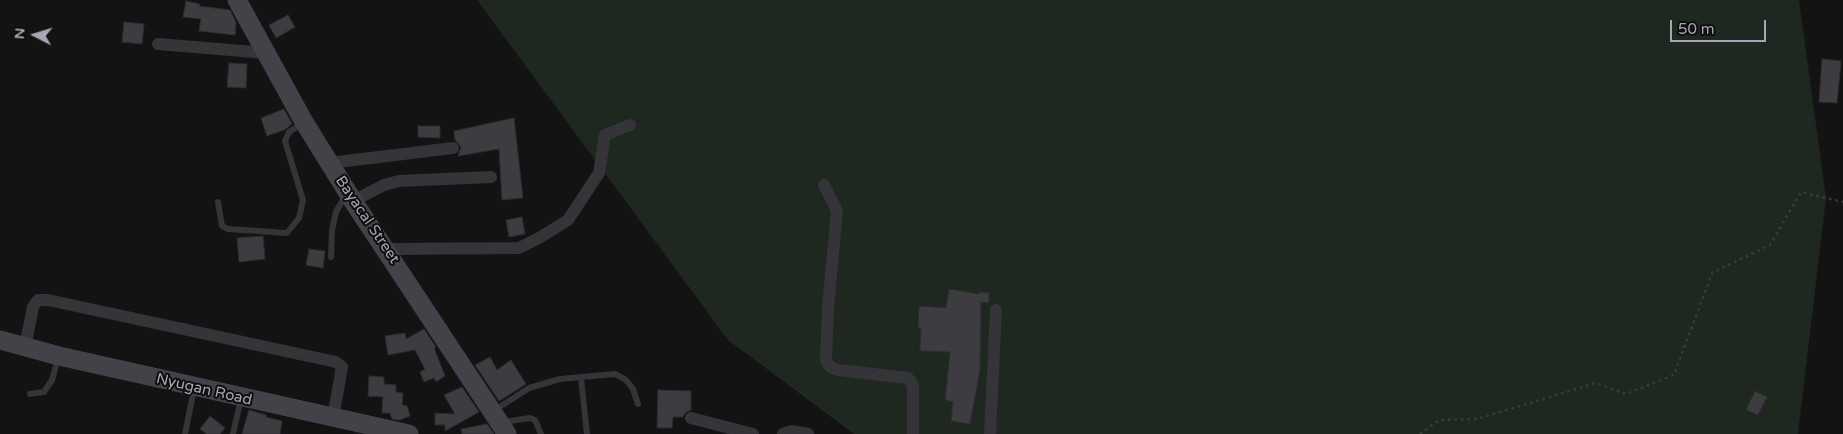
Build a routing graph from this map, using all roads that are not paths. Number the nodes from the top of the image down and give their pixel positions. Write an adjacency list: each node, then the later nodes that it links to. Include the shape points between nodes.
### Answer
1 (237, 0): 3 (main road, Bayacal Street)
2 (158, 44): 3 (street)
3 (266, 53): 4 (main road, Bayacal Street)
4 (304, 122): 7 (main road, Bayacal Street); 11 (lane, via 288,132 285,141 303,200 299,218 287,234 228,229 222,226)
5 (630, 125): 12 (street, via 605,135 599,173 568,220 539,238 519,248)
6 (453, 148): 7 (street)
7 (329, 163): 10 (main road, Bayacal Street)
8 (491, 177): 10 (street, via 399,181)
9 (824, 184): 34 (street, via 837,211 826,360 830,367 838,370 908,378 913,385)
10 (350, 196): 12 (main road, Bayacal Street); 13 (lane, via 336,212)
11 (218, 202)
12 (386, 249): 25 (main road, Bayacal Street)
13 (331, 257)
14 (996, 310): 35 (street)
15 (0, 340): 16 (main road, Nyugan Road)
16 (25, 347): 17 (main road, Nyugan Road); 23 (street, via 33,307 38,300 48,300 336,362 342,367)
17 (59, 356): 19 (main road, Nyugan Road); 20 (lane, via 52,380 44,392)
18 (581, 378): 22 (lane, via 615,374 633,389); 25 (lane, via 560,379 529,388); 30 (lane)
19 (194, 387): 21 (main road, Nyugan Road); 26 (lane)
20 (30, 394)
21 (241, 398): 23 (main road, Nyugan Road); 27 (lane)
22 (638, 404)
23 (333, 418): 28 (main road, Nyugan Road)
24 (691, 418): 31 (street)
25 (500, 423): 29 (lane, via 530,418)
26 (185, 434)
27 (233, 434)
28 (409, 434)
29 (541, 434)
30 (587, 434)
31 (753, 434)
32 (783, 434): 33 (street, via 791,431)
33 (808, 434)
34 (913, 434)
35 (990, 434)

